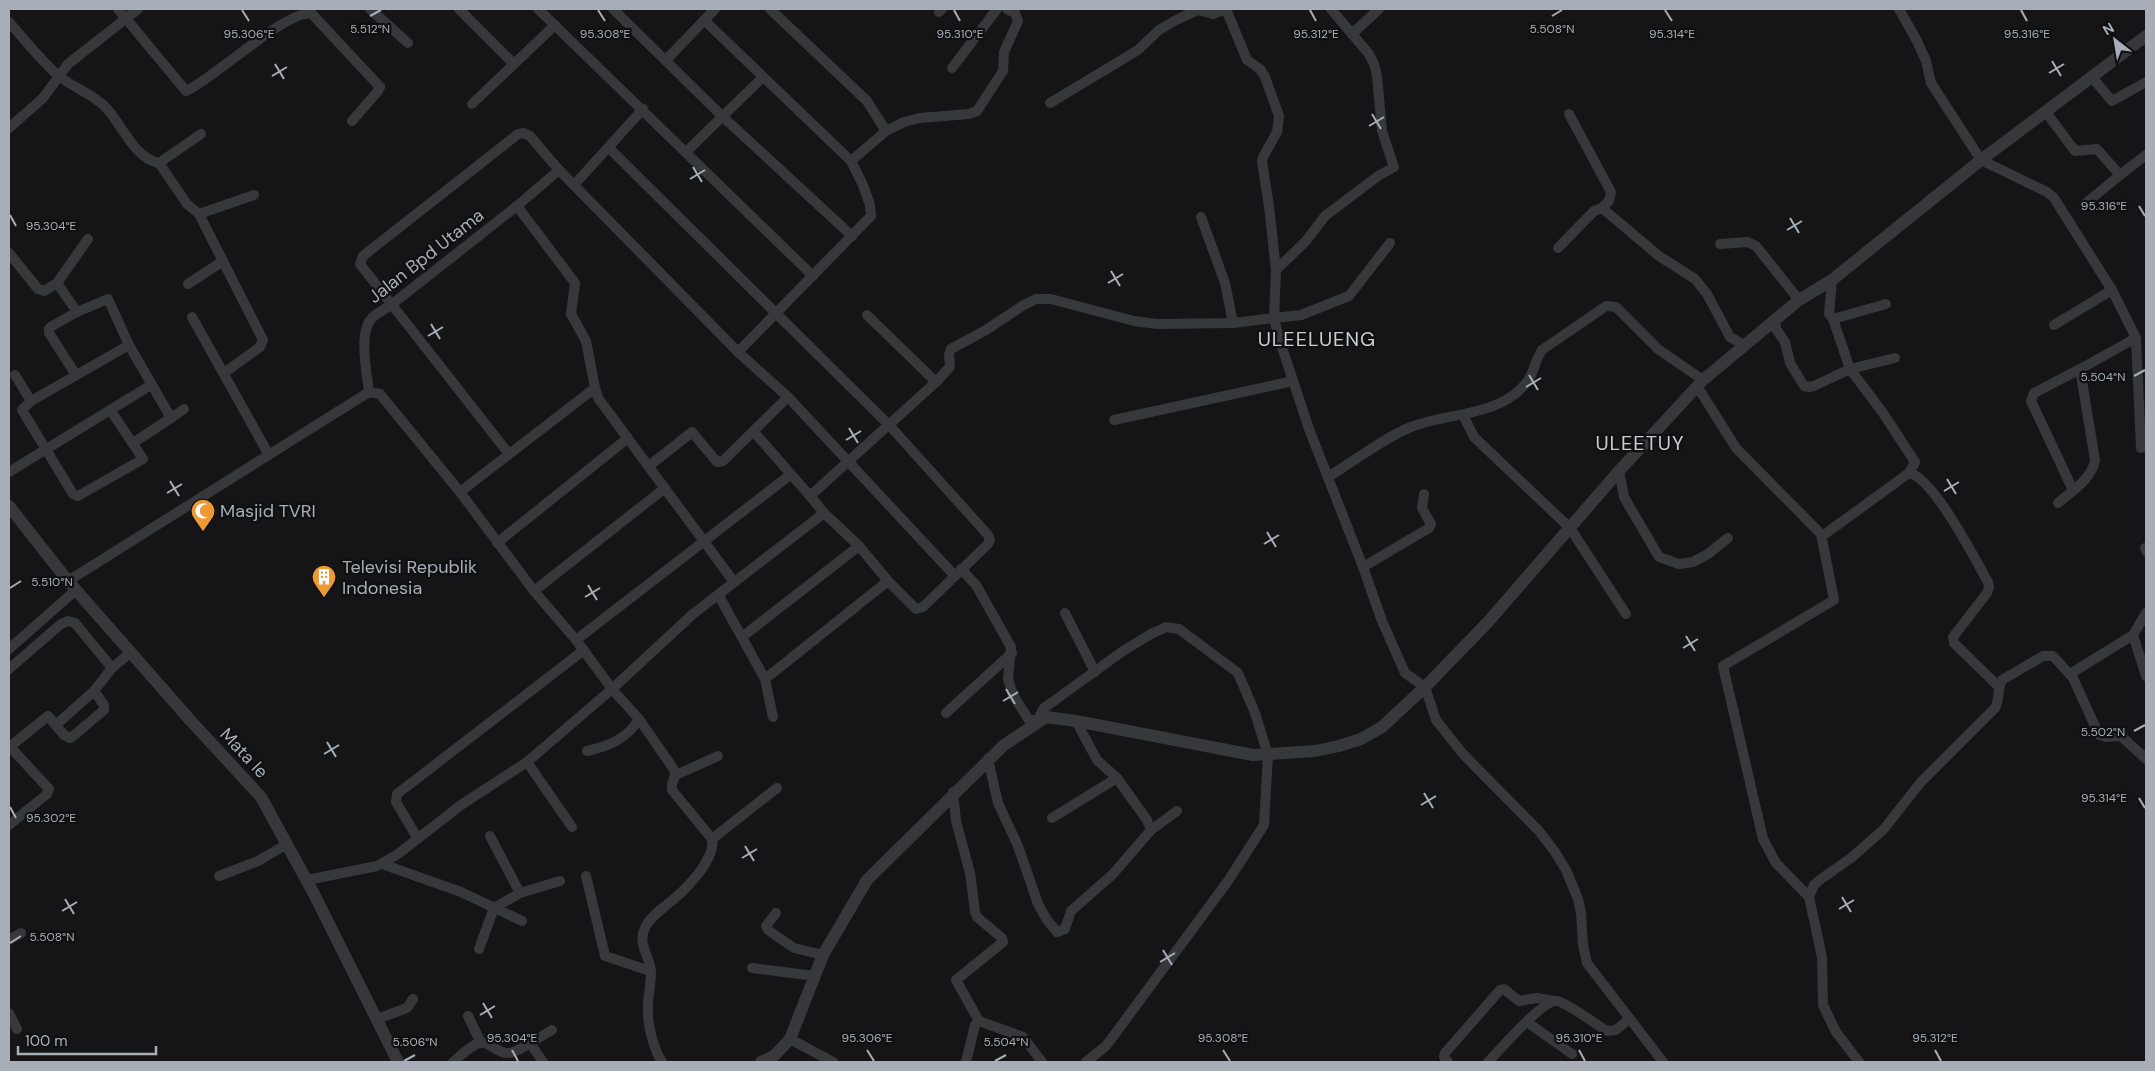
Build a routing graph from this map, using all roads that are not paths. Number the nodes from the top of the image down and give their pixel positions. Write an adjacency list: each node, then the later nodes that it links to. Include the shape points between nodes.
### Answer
1 (118, 9): 16 (street)
2 (138, 9): 16 (street)
3 (370, 9): 22 (street)
4 (459, 9): 24 (street)
5 (538, 9): 19 (street)
6 (613, 9): 23 (street)
7 (715, 9): 17 (street)
8 (770, 9): 38 (street, via 867,100)
9 (997, 9): 25 (street)
10 (1007, 9): 38 (street, via 1015,13 1018,21 1004,52 1003,71 977,111 913,120)
11 (1226, 9): 15 (street, via 1213,14); 62 (street, via 1247,60 1265,77 1279,116 1277,132 1262,162)
12 (1331, 9): 20 (street)
13 (1379, 9): 20 (street)
14 (1898, 9): 43 (street, via 1918,40 1931,83)
15 (1206, 10): 30 (street, via 1195,11 1159,30 1138,50)
16 (126, 20): 26 (street, via 78,55); 36 (street, via 187,91 251,44 302,15 312,14 380,87)
17 (704, 20): 23 (street); 28 (street)
18 (9, 22): 26 (street)
19 (555, 25): 24 (street); 32 (street)
20 (1352, 34): 62 (street, via 1374,64 1382,131 1394,167 1325,216 1306,241)
21 (2146, 36): 27 (street)
22 (408, 43)
23 (667, 60): 35 (street)
24 (514, 64): 31 (street)
25 (952, 68)
26 (59, 76): 37 (street, via 43,98); 45 (street, via 104,106 143,155)
27 (2091, 76): 29 (street, via 2112,101); 33 (street)
28 (762, 77): 35 (street); 44 (street)
29 (2146, 82)
30 (1050, 103)
31 (472, 104)
32 (643, 109): 40 (street); 41 (street)
33 (2045, 111): 43 (street); 47 (street, via 2075,151 2097,149)
34 (1569, 114): 52 (street, via 1610,189 1609,201)
35 (722, 116): 41 (street); 55 (street)
36 (352, 121)
37 (9, 128)
38 (886, 131): 44 (street)
39 (201, 134): 45 (street)
40 (609, 148): 48 (street); 72 (street)
41 (687, 151): 63 (street)
42 (2146, 155): 47 (street)
43 (1981, 160): 64 (street); 67 (street, via 2054,198)
44 (851, 161): 55 (street, via 864,185 871,210 870,216)
45 (159, 163): 53 (street, via 187,204)
46 (559, 170): 48 (street); 51 (street, Jalan Bpd Utama); 70 (street, via 530,136 518,134 363,256 360,266)
47 (2120, 175): 50 (street)
48 (574, 185): 83 (street)
49 (254, 195): 53 (street)
50 (2085, 204)
51 (517, 206): 70 (street, Jalan Bpd Utama); 94 (street, via 575,283 571,314 586,341)
52 (1602, 208): 59 (street, via 1594,211); 82 (street, via 1659,256 1695,279 1707,294 1730,337)
53 (199, 214): 61 (street)
54 (1201, 217): 78 (street, via 1224,277)
55 (852, 236): 63 (street)
56 (88, 239): 65 (street)
57 (1390, 242): 75 (street, via 1349,296 1301,315)
58 (1720, 244): 68 (street, via 1748,242 1756,246)
59 (1558, 248)
60 (9, 253): 65 (street, via 40,290)
61 (223, 261): 66 (street); 87 (street, via 262,340 260,347)
62 (1276, 270): 75 (street)
63 (813, 276): 72 (street)
64 (1832, 280): 68 (street); 77 (street, via 1829,314)
65 (57, 283): 71 (street)
66 (188, 284)
67 (2112, 290): 79 (street); 80 (street)
68 (1799, 300): 76 (street)
69 (1886, 304): 77 (street)
70 (391, 305): 95 (street, Jalan Bpd Utama, via 372,318 366,328); 109 (street)
71 (77, 312): 81 (street, via 109,300); 89 (street, via 48,331)
72 (776, 314): 83 (street); 103 (street)
73 (867, 315): 91 (street)
74 (192, 317): 87 (street)
75 (1274, 318): 78 (street); 90 (street)
76 (1776, 319): 82 (street); 85 (street, via 1776,329 1785,342 1790,363 1804,386 1809,388)
77 (1833, 319): 85 (street)
78 (1233, 323): 91 (street, via 1146,323 1051,299 1036,299 951,349 950,367)
79 (2054, 325)
80 (2136, 338): 86 (street); 107 (street)
81 (130, 345): 89 (street); 93 (street)
82 (1744, 345): 92 (street)
83 (738, 352): 96 (street)
84 (1895, 358): 85 (street)
85 (1850, 369): 115 (street, via 1914,459 1914,467)
86 (2080, 369): 119 (street, via 2095,460 2089,476); 119 (street, via 2034,393 2031,401)
87 (224, 373): 110 (street)
88 (15, 375): 97 (street)
89 (76, 375): 97 (street)
90 (1292, 381): 102 (street); 117 (street)
91 (936, 382): 103 (street)
92 (1700, 383): 100 (street, via 1658,349 1616,307 1608,306 1542,350 1529,380 1513,396); 113 (street); 127 (street, via 1736,448)
93 (151, 385): 99 (street); 101 (street)
94 (595, 388): 105 (street, via 598,398); 109 (street)
95 (370, 392): 110 (street); 120 (street, via 380,394)
96 (788, 397): 104 (street); 111 (street)
97 (31, 402): 108 (street, via 22,410)
98 (184, 409): 101 (street)
99 (111, 411): 106 (street); 108 (street)
100 (1463, 415): 117 (street, via 1411,427); 126 (street, via 1474,437)
101 (171, 418): 106 (street)
102 (1114, 420)
103 (890, 426): 111 (street); 133 (street, via 990,538 988,544)
104 (754, 432): 112 (street, via 720,462 691,432); 116 (street)
105 (628, 438): 112 (street); 130 (street)
106 (133, 443): 108 (street, via 142,457 141,462 78,496)
107 (2141, 448)
108 (47, 449): 114 (street)
109 (509, 454): 120 (street)
110 (269, 455): 136 (street)
111 (850, 462): 122 (street); 133 (street)
112 (649, 466): 118 (street)
113 (1619, 471): 126 (street); 128 (street, via 1624,497 1659,556 1678,564 1692,562)
114 (9, 472)
115 (1909, 473): 127 (street); 156 (street, via 1916,475 1936,495 1988,582 1987,593 1953,637 1954,643)
116 (790, 475): 122 (street); 129 (street)
117 (1328, 477): 132 (street)
118 (664, 488): 129 (street); 137 (street)
119 (2073, 490): 123 (street)
120 (460, 492): 130 (street)
121 (1424, 494): 132 (street, via 1422,508 1431,524 1429,528)
122 (810, 496): 125 (street)
123 (2058, 503)
124 (11, 513): 136 (street, Mata Ie)
125 (824, 513): 131 (street); 135 (street)
126 (1570, 528): 141 (street); 155 (street, via 1488,622)
127 (1821, 534): 188 (street, via 1834,600 1723,666 1763,839 1776,864)
128 (1728, 538)
129 (704, 540): 135 (street); 144 (street)
130 (497, 543): 137 (street)
131 (859, 546): 134 (street); 143 (street)
132 (1363, 567): 155 (street, via 1405,673)
133 (958, 572): 134 (street, via 919,609 914,609); 148 (street, via 976,585)
134 (888, 581): 154 (street)
135 (734, 582): 138 (street)
136 (72, 585): 145 (street); 147 (street, Mata Ie)
137 (534, 591): 144 (street)
138 (719, 596): 143 (street); 157 (street, via 693,614)
139 (1065, 612): 151 (street)
140 (2146, 613): 142 (street)
141 (1626, 614)
142 (2133, 635): 152 (street); 153 (street)
143 (742, 637): 154 (street)
144 (576, 640): 146 (street)
145 (9, 649)
146 (584, 650): 157 (street); 181 (street, via 397,794 396,802)
147 (131, 652): 149 (street); 183 (street, Mata Ie, via 256,791)
148 (1012, 653): 159 (street); 162 (street, via 1008,679 1013,695 1029,720)
149 (112, 668): 150 (street, via 75,623 68,621 60,624); 158 (street)
150 (9, 669)
151 (1095, 672): 162 (street, via 1044,708 1040,715); 166 (street, via 1150,634 1166,627 1179,629 1238,673 1255,712)
152 (2070, 674): 156 (street, via 2056,659 2046,656 2002,680); 168 (street, via 2099,735 2106,738 2121,736)
153 (2146, 676)
154 (765, 679): 160 (street)
155 (1425, 687): 166 (street, via 1382,727 1361,739 1314,751); 207 (street, via 1436,720 1463,754 1539,830 1555,852 1578,899 1586,959)
156 (1999, 687): 189 (street, via 1995,708 1921,782 1883,830)
157 (612, 689): 161 (street); 170 (street)
158 (94, 691): 164 (street); 164 (street, via 104,710 70,738)
159 (946, 714)
160 (773, 717)
161 (639, 718): 165 (street, via 620,740); 171 (street)
162 (1043, 719): 163 (street); 169 (street)
163 (1076, 721): 166 (street, via 1243,754); 172 (street, via 1097,760)
164 (57, 724): 177 (street, via 50,717 45,717 12,745 49,789)
165 (587, 751)
166 (1268, 755): 225 (street, via 1264,825 1228,881 1106,1046)
167 (718, 756): 171 (street)
168 (2146, 758)
169 (988, 759): 174 (street); 179 (street, via 998,803 1018,846 1038,904 1057,932 1065,929 1072,911 1113,874)
170 (527, 762): 178 (street); 181 (street, via 461,805)
171 (676, 775): 182 (street, via 672,790)
172 (1117, 778): 176 (street); 179 (street)
173 (777, 788): 182 (street)
174 (953, 792): 199 (street, via 866,880); 209 (street, via 975,912 1003,942 956,980)
175 (1177, 811): 179 (street)
176 (1052, 818)
177 (9, 825)
178 (572, 828)
179 (1151, 830)
180 (490, 836): 191 (street)
181 (418, 839): 184 (street)
182 (712, 839): 201 (street, via 705,863 683,891 645,926 642,942)
183 (287, 844): 185 (street, via 258,861); 190 (street, Mata Ie)
184 (382, 864): 190 (street); 193 (street, via 461,892)
185 (219, 876)
186 (586, 876): 201 (street, via 605,956)
187 (560, 882): 191 (street)
188 (1798, 885): 189 (street); 192 (street)
189 (1814, 885): 192 (street)
190 (310, 886): 208 (street, Mata Ie)
191 (520, 893): 193 (street)
192 (1809, 897): 229 (street, via 1822,957 1823,1005 1836,1032)
193 (494, 908): 195 (street); 198 (street)
194 (776, 913): 199 (street, via 766,926 768,930 794,948)
195 (522, 921)
196 (21, 933): 197 (street)
197 (9, 940)
198 (479, 949)
199 (823, 955): 202 (street)
200 (752, 968): 202 (street)
201 (650, 971): 220 (street, via 648,1022)
202 (815, 976): 213 (street)
203 (413, 1000): 208 (street, via 406,1008)
204 (1554, 1001): 207 (street, via 1562,1002 1607,1031 1616,1030); 210 (street); 226 (street, via 1534,998 1519,1001 1504,989 1500,990 1445,1053)
205 (9, 1013): 211 (street)
206 (468, 1016): 214 (street)
207 (1629, 1019): 228 (street)
208 (377, 1020): 217 (street, Mata Ie)
209 (979, 1021): 223 (street, via 975,1025); 224 (street, via 1023,1037)
210 (1527, 1022): 216 (street); 227 (street)
211 (17, 1029)
212 (552, 1030): 215 (street)
213 (790, 1039): 221 (street, via 774,1056); 222 (street)
214 (481, 1043): 215 (street, via 507,1053); 218 (street)
215 (530, 1044): 219 (street)
216 (1572, 1054)
217 (398, 1062)
218 (453, 1062)
219 (543, 1062)
220 (662, 1062)
221 (761, 1062)
222 (833, 1062)
223 (966, 1062)
224 (1042, 1062)
225 (1086, 1062)
226 (1448, 1062)
227 (1488, 1062)
228 (1663, 1062)
229 (1858, 1062)

